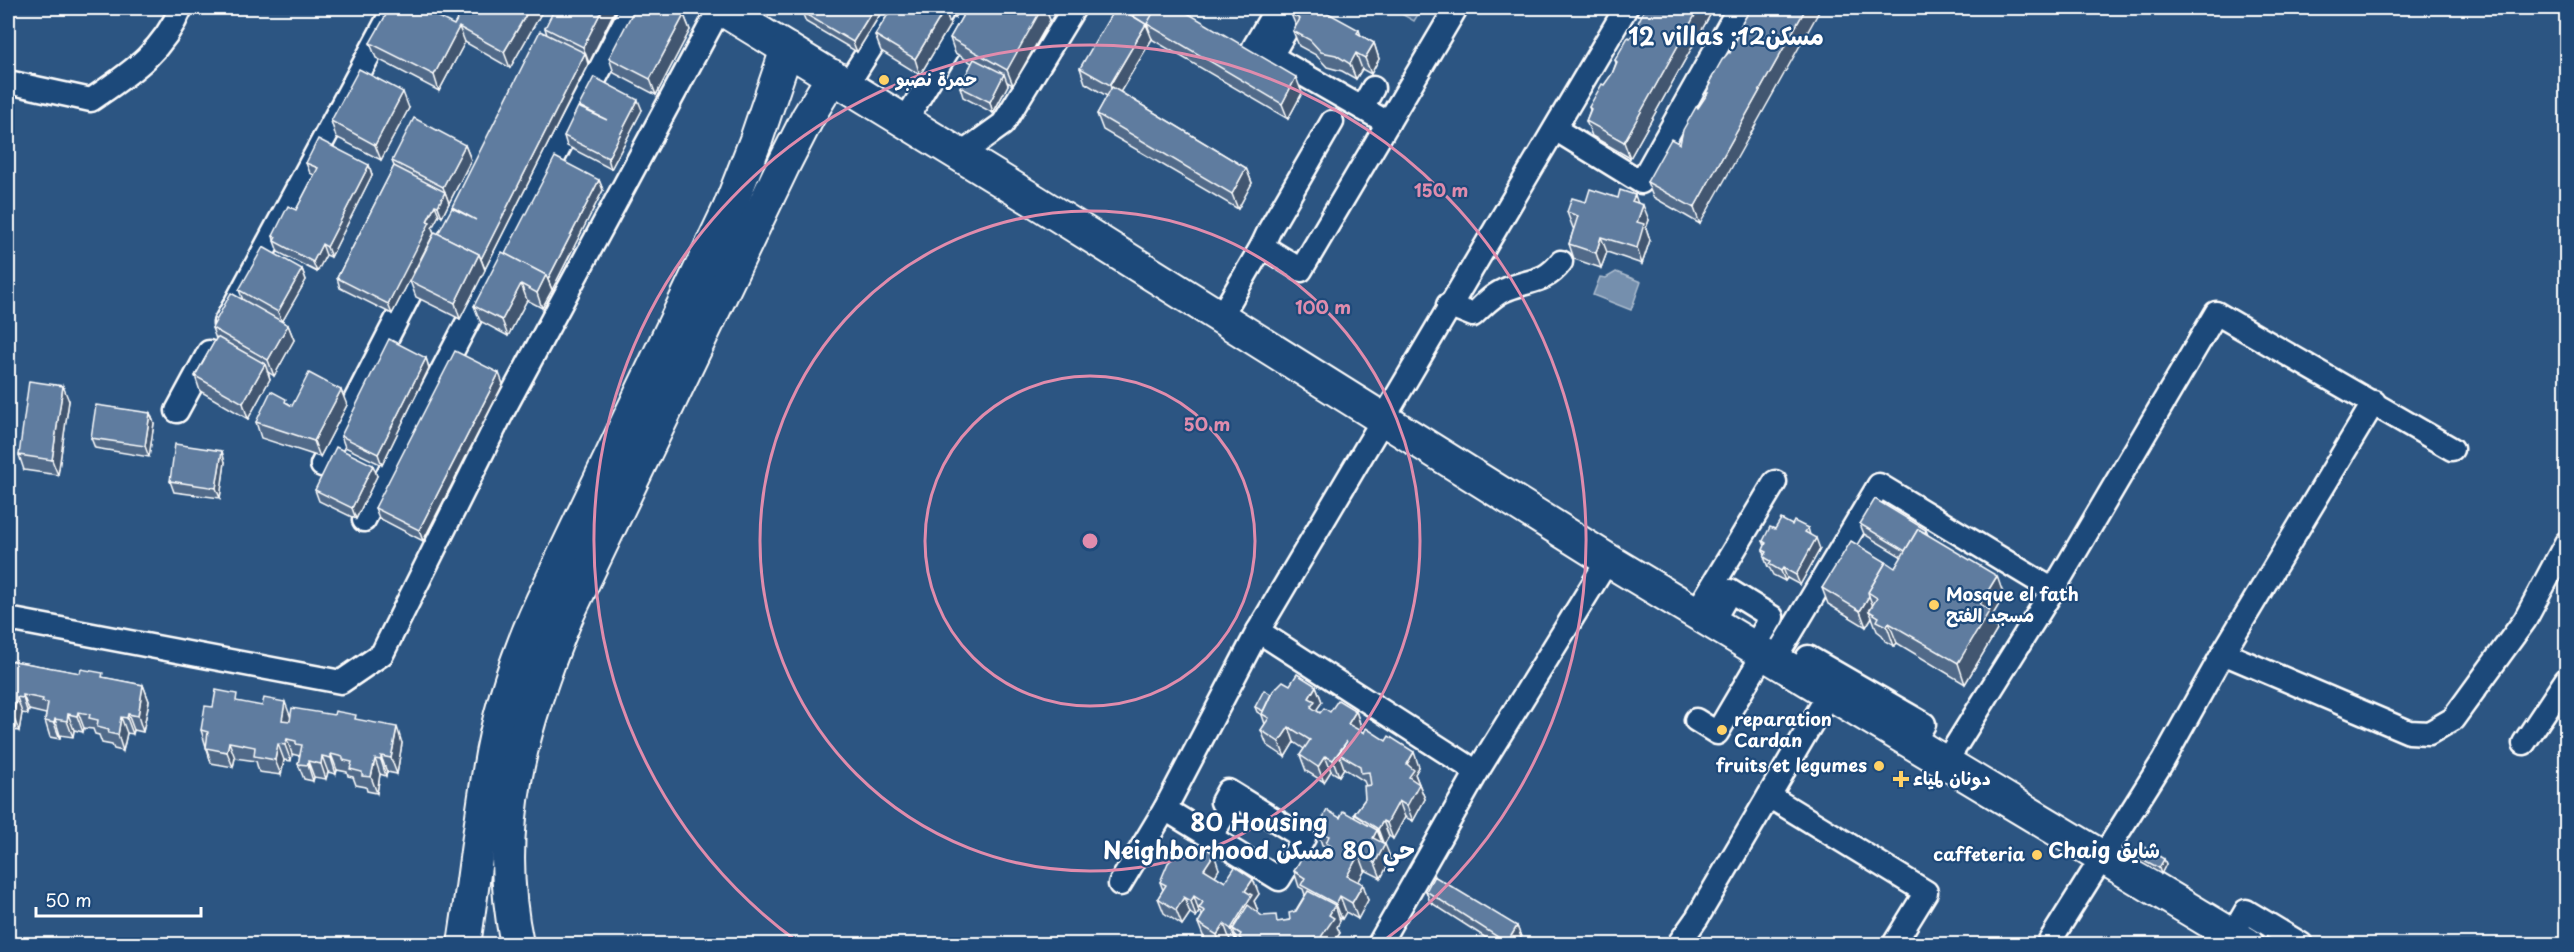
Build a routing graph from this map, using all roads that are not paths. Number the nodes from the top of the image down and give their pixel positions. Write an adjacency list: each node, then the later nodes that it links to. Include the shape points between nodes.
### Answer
1 (181, 8): 14 (street, via 173,26 138,68 92,100)
2 (394, 8): 28 (street)
3 (632, 8): 33 (street)
4 (720, 8): 12 (main road); 38 (street, via 503,411 382,654 341,682)
5 (896, 8): 13 (street)
6 (973, 8): 17 (street)
7 (1074, 8): 21 (street, via 1003,124)
8 (1456, 8): 19 (street)
9 (1626, 8): 20 (street)
10 (1739, 8): 20 (street, via 1641,182)
11 (1293, 17): 16 (street, via 1274,50 1308,61 1301,73)
12 (787, 48): 13 (main road); 55 (main road, via 729,208 542,601 516,664 489,772)
13 (840, 81): 17 (main road); 56 (main road, via 808,117 567,616 544,672 525,732 512,793 507,885)
14 (8, 82)
15 (1373, 88): 16 (street)
16 (1362, 108): 19 (street)
17 (905, 121): 21 (main road)
18 (1332, 122): 23 (street)
19 (1388, 123): 23 (street, via 1301,270)
20 (1555, 129): 25 (street)
21 (960, 155): 26 (main road)
22 (436, 241): 31 (street)
23 (1262, 246): 26 (street)
24 (1561, 262): 25 (street, via 1551,275 1507,288 1473,315)
25 (1448, 305): 29 (street)
26 (1220, 318): 29 (main road)
27 (2374, 402): 30 (street); 36 (street, via 2216,313); 40 (street)
28 (177, 411)
29 (1383, 420): 35 (main road); 39 (street)
30 (2452, 449)
31 (322, 465)
32 (1775, 482): 37 (street)
33 (364, 520)
34 (2566, 543): 40 (street, via 2525,620 2453,718 2429,733 2409,732)
35 (1608, 560): 37 (main road); 48 (street)
36 (2053, 590): 41 (street, via 1879,485); 47 (street)
37 (1704, 617): 41 (main road)
38 (8, 620)
39 (1258, 631): 48 (street); 50 (street)
40 (2223, 653): 52 (street)
41 (1773, 658): 43 (main road); 44 (street, via 1717,733); 45 (street, via 1808,657 1924,724)
42 (2566, 681): 46 (street)
43 (1830, 692): 45 (main road); 49 (street)
44 (1696, 720)
45 (1913, 743): 47 (main road)
46 (2524, 743)
47 (1945, 763): 52 (main road)
48 (1477, 772): 57 (street)
49 (1769, 796): 58 (street, via 1680,942); 59 (street, via 1926,892)
50 (1166, 809): 51 (street); 53 (street)
51 (1210, 837)
52 (2104, 857): 54 (main road); 60 (street)
53 (1120, 884)
54 (2240, 940): 61 (street, via 2246,911)
55 (464, 945)
56 (517, 945)
57 (1380, 945)
58 (1684, 945)
59 (1894, 945)
60 (2048, 945)
61 (2301, 945)

